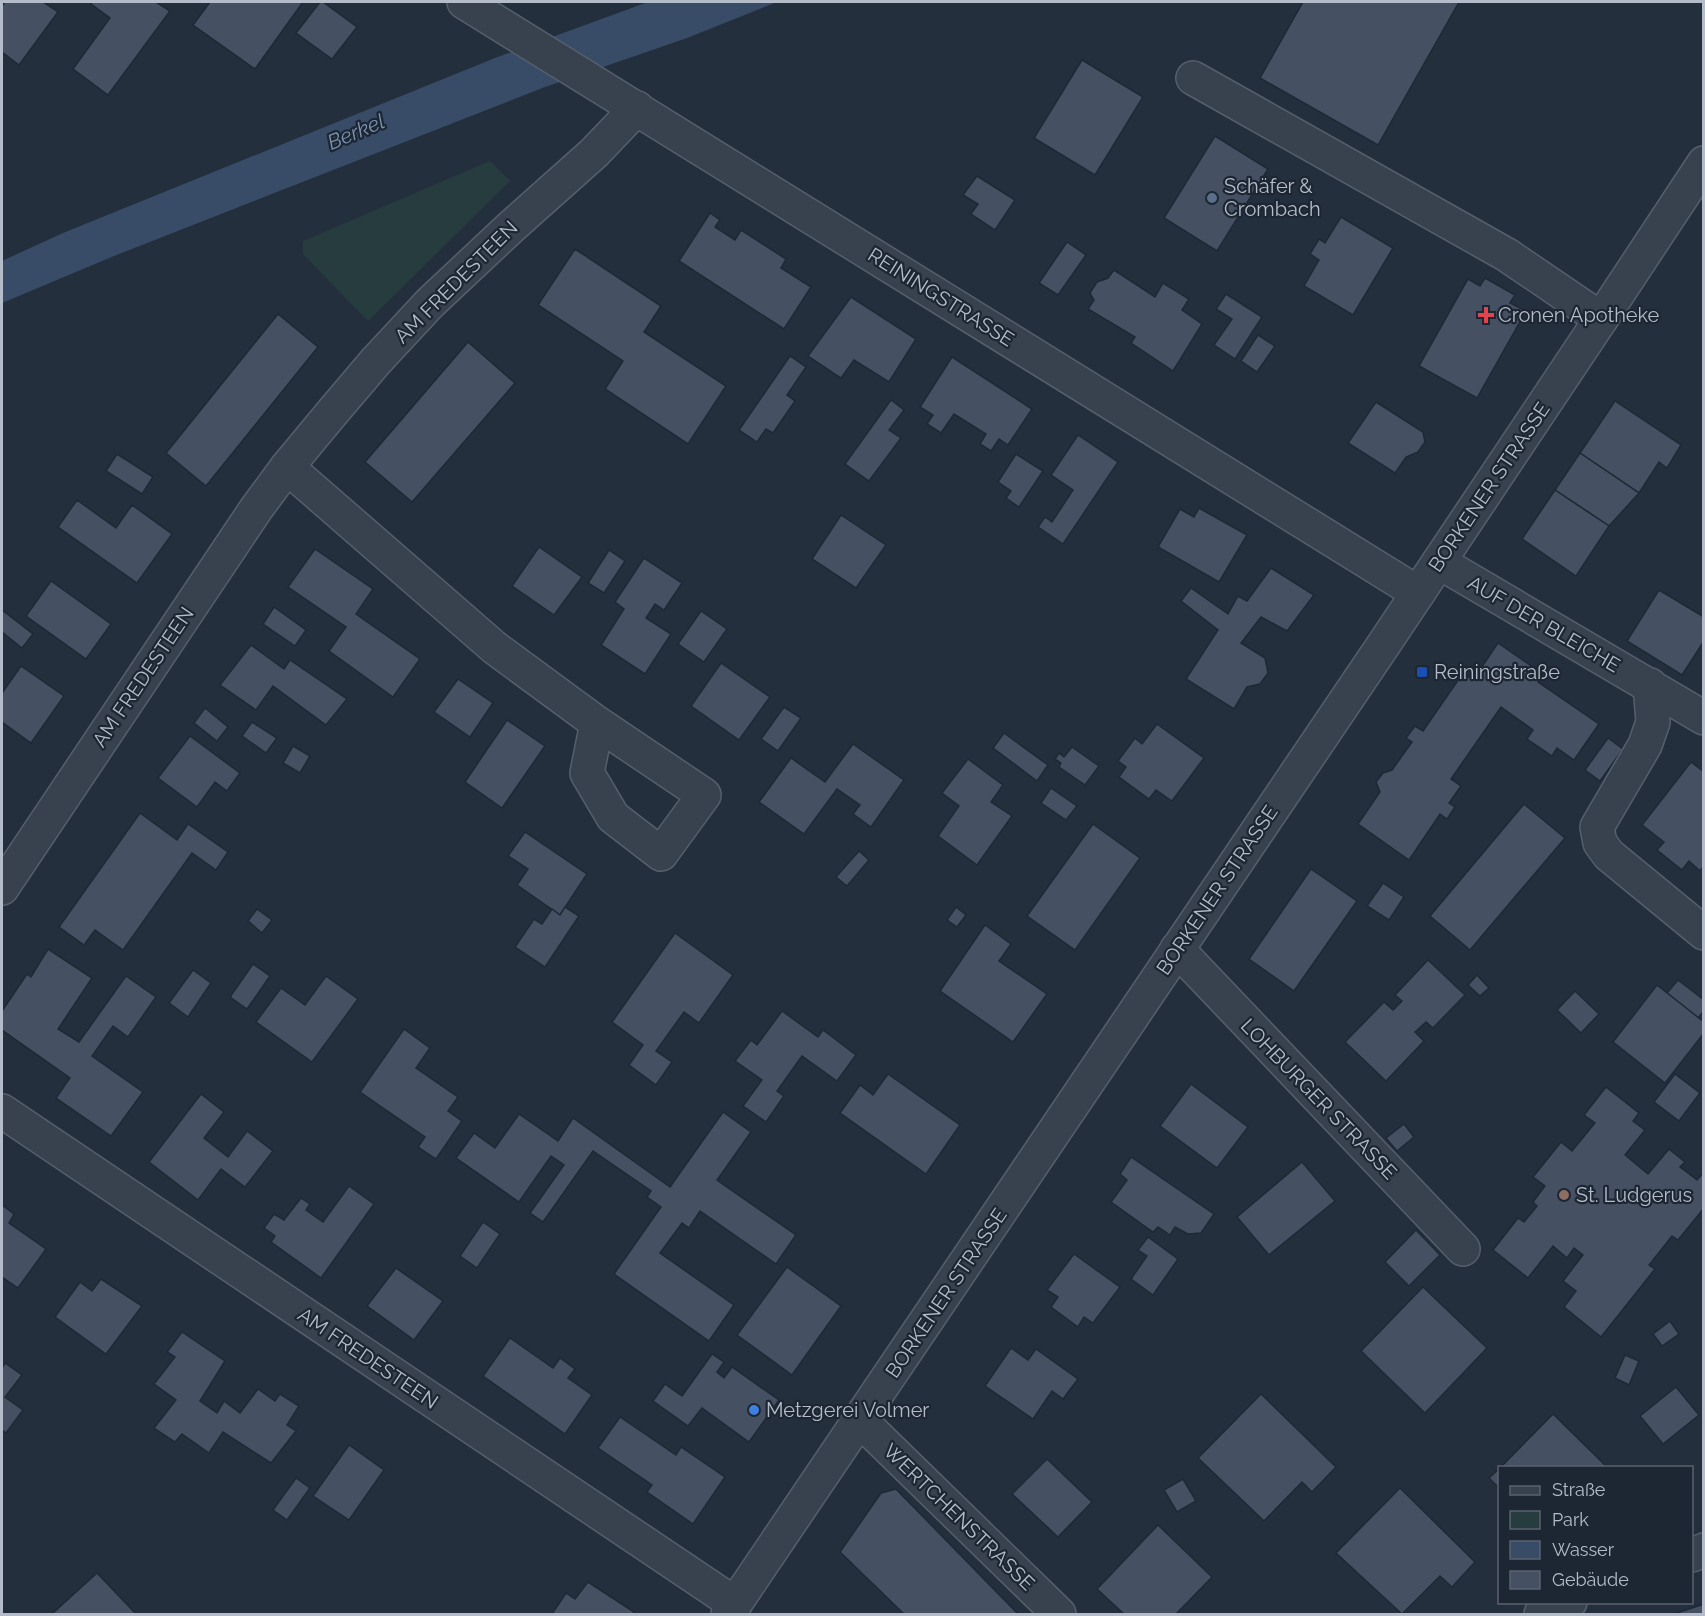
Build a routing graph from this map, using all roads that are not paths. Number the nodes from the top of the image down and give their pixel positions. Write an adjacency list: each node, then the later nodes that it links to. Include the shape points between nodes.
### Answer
1 (473, 7): 3 (street, REININGSTRASSE)
2 (1193, 78): 5 (street, via 1507,255)
3 (637, 108): 6 (street, AM FREDESTEEN, via 594,153 430,303); 8 (street, REININGSTRASSE)
4 (1704, 163): 5 (street, BORKENER STRASSE)
5 (1601, 319): 7 (street, BORKENER STRASSE)
6 (288, 467): 11 (street, via 495,648); 12 (street, AM FREDESTEEN)
7 (1439, 562): 8 (street, BORKENER STRASSE); 9 (street, AUF DER BLEICHE)
8 (1418, 593): 14 (street, BORKENER STRASSE)
9 (1650, 685): 10 (street, AUF DER BLEICHE); 13 (street, via 1653,722 1645,745 1597,827 1600,843 1609,855)
10 (1704, 718)
11 (597, 723)
12 (2, 888)
13 (1704, 933)
14 (1177, 949): 16 (street, LOHBURGER STRASSE); 17 (street, BORKENER STRASSE)
15 (2, 1112): 19 (street, AM FREDESTEEN)
16 (1463, 1249)
17 (860, 1420): 19 (street, BORKENER STRASSE); 20 (street, WERTCHENSTRASSE)
18 (1565, 1604): 21 (street)
19 (731, 1609)
20 (1059, 1614)
21 (1540, 1614)

